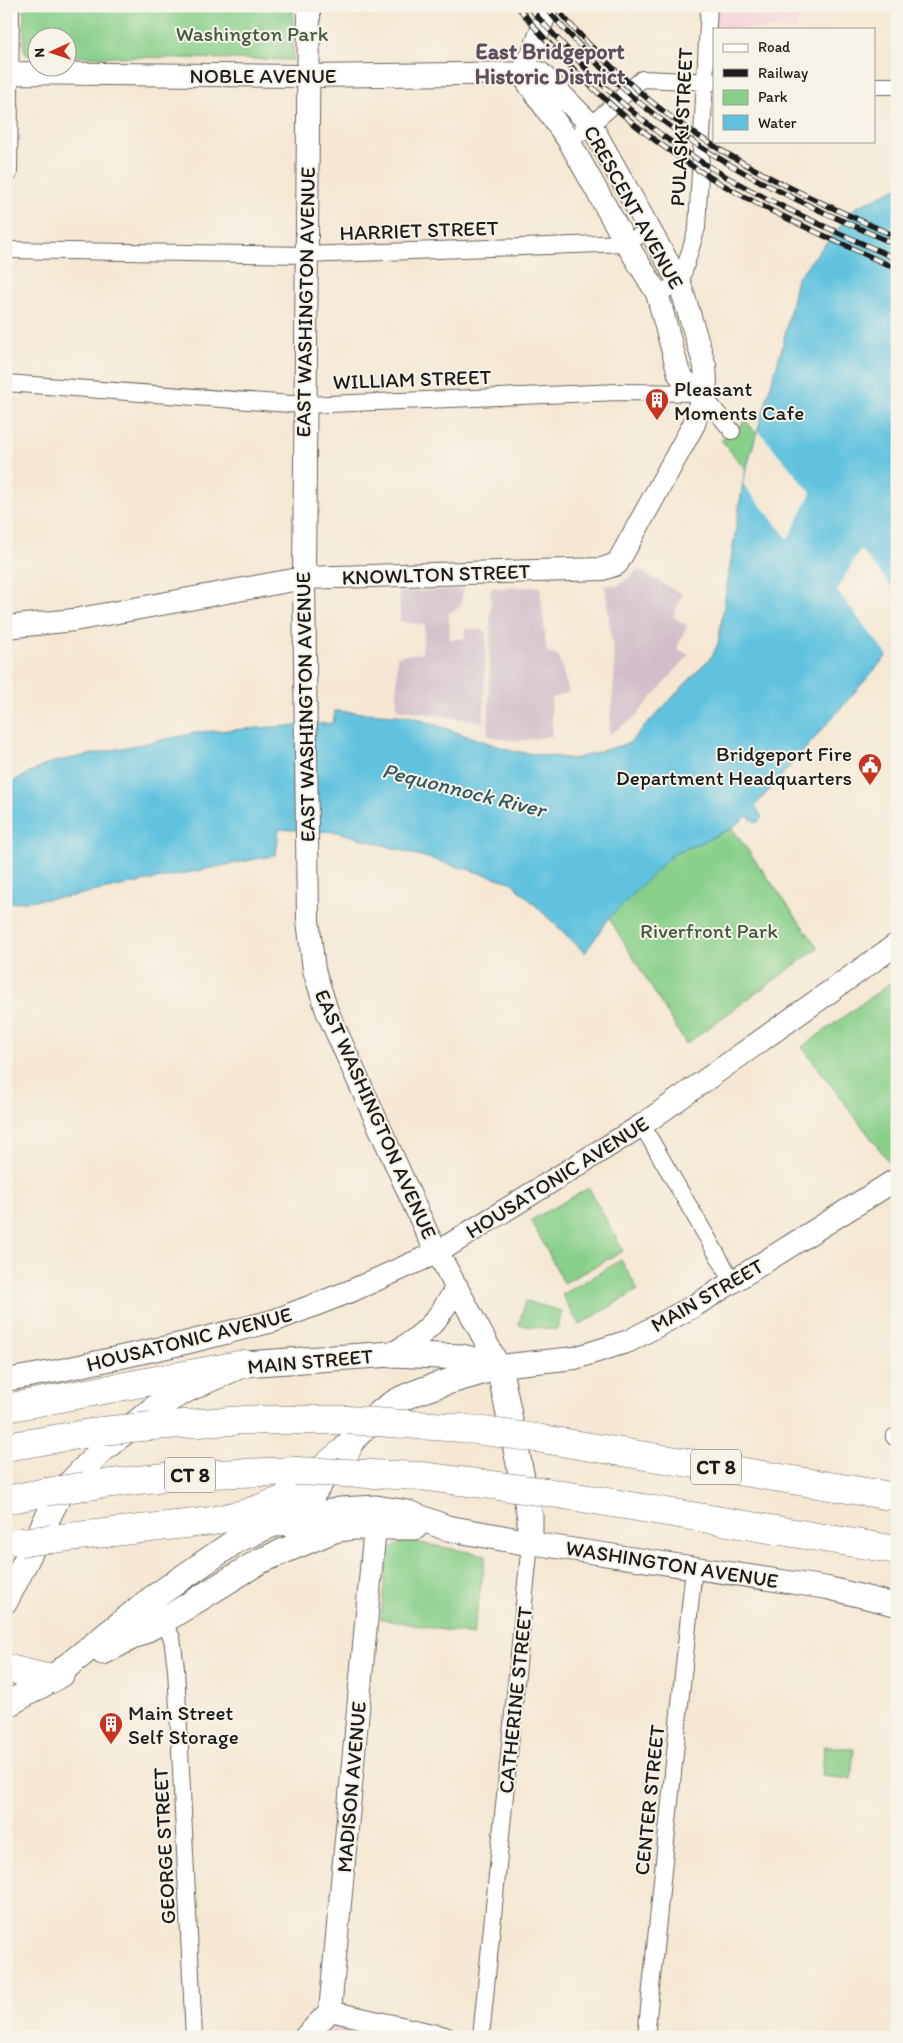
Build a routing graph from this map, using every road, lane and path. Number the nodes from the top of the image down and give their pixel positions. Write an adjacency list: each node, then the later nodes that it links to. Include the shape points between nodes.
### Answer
1 (8, 6): 6 (main road)
2 (309, 6): 7 (main road, EAST WASHINGTON AVENUE)
3 (549, 6): 5 (street, via 533,51)
4 (708, 6): 8 (street, PULASKI STREET)
5 (520, 72): 7 (main road, NOBLE AVENUE); 11 (main road, CRESCENT AVENUE, via 540,73); 12 (main road, CRESCENT AVENUE)
6 (7, 73): 7 (main road, NOBLE AVENUE); 13 (main road)
7 (308, 76): 17 (main road, EAST WASHINGTON AVENUE)
8 (709, 82): 11 (street, via 642,79); 18 (street, PULASKI STREET, via 697,228)
9 (876, 86): 10 (street)
10 (897, 86)
11 (591, 125): 12 (street); 14 (main road, CRESCENT AVENUE)
12 (569, 141): 15 (main road, CRESCENT AVENUE)
13 (6, 172)
14 (650, 230): 15 (street, HARRIET STREET); 18 (main road, CRESCENT AVENUE)
15 (626, 244): 17 (street, HARRIET STREET); 19 (main road, CRESCENT AVENUE)
16 (6, 250): 17 (street, HARRIET STREET)
17 (305, 255): 22 (main road, EAST WASHINGTON AVENUE)
18 (680, 284): 19 (street); 21 (main road, CRESCENT AVENUE, via 705,366 706,382)
19 (657, 293): 21 (main road, CRESCENT AVENUE, via 680,374)
20 (6, 382): 22 (street, WILLIAM STREET)
21 (701, 393): 22 (street, WILLIAM STREET, via 619,392); 23 (street); 24 (main road, KNOWLTON STREET, via 694,424 617,564 602,569)
22 (304, 404): 24 (main road, EAST WASHINGTON AVENUE)
23 (732, 432)
24 (304, 578): 25 (main road, KNOWLTON STREET, via 74,620); 29 (main road, EAST WASHINGTON AVENUE, via 308,920 317,978 327,1011)
25 (6, 627)
26 (897, 944): 27 (main road, HOUSATONIC AVENUE)
27 (642, 1125): 29 (main road, HOUSATONIC AVENUE); 30 (street)
28 (897, 1179): 30 (main road, MAIN STREET)
29 (438, 1252): 31 (main road, EAST WASHINGTON AVENUE); 35 (main road, HOUSATONIC AVENUE, via 273,1321)
30 (733, 1282): 34 (main road, MAIN STREET, via 629,1340 575,1358)
31 (457, 1287): 32 (main road, MAIN STREET, via 440,1317 415,1341); 34 (main road, EAST WASHINGTON AVENUE)
32 (392, 1354): 33 (main road, MAIN STREET); 34 (main road, MAIN STREET, via 461,1357)
33 (244, 1364): 36 (highway); 48 (main road, MAIN STREET, via 156,1407 102,1450 59,1495)
34 (499, 1366): 38 (main road, MAIN STREET, via 399,1400 366,1424); 44 (main road, CATHERINE STREET, via 530,1516)
35 (6, 1380)
36 (6, 1408)
37 (6, 1448): 39 (highway, CT 8, bridge, via 152,1426 254,1420 347,1420 438,1426 536,1438)
38 (347, 1449): 42 (main road, MAIN STREET); 43 (highway, bridge, via 296,1491 247,1514 212,1521)
39 (897, 1497)
40 (6, 1500): 45 (highway, CT 8, bridge, via 85,1486 183,1475 295,1471 421,1476 546,1492)
41 (376, 1518): 42 (main road, MAIN STREET, via 340,1510); 44 (main road, WASHINGTON AVENUE); 46 (main road, MAIN STREET, via 334,1530); 54 (main road, MADISON AVENUE)
42 (297, 1519): 46 (main road, MAIN STREET, via 290,1531); 50 (main road, MAIN STREET, via 271,1525 237,1540)
43 (13, 1543)
44 (530, 1543): 47 (main road, WASHINGTON AVENUE); 58 (street, CATHERINE STREET)
45 (897, 1550)
46 (260, 1561): 50 (main road, MAIN STREET)
47 (694, 1568): 49 (main road, WASHINGTON AVENUE, via 828,1588); 59 (street, CENTER STREET)
48 (6, 1600)
49 (897, 1605)
50 (156, 1611): 52 (main road, MAIN STREET); 55 (street, GEORGE STREET, via 172,1638 176,1668)
51 (6, 1668): 52 (highway)
52 (51, 1679): 53 (main road, MAIN STREET)
53 (6, 1705)
54 (330, 2011): 56 (main road); 57 (street)
55 (194, 2037)
56 (305, 2037)
57 (445, 2037)
58 (481, 2037)
59 (646, 2037)

